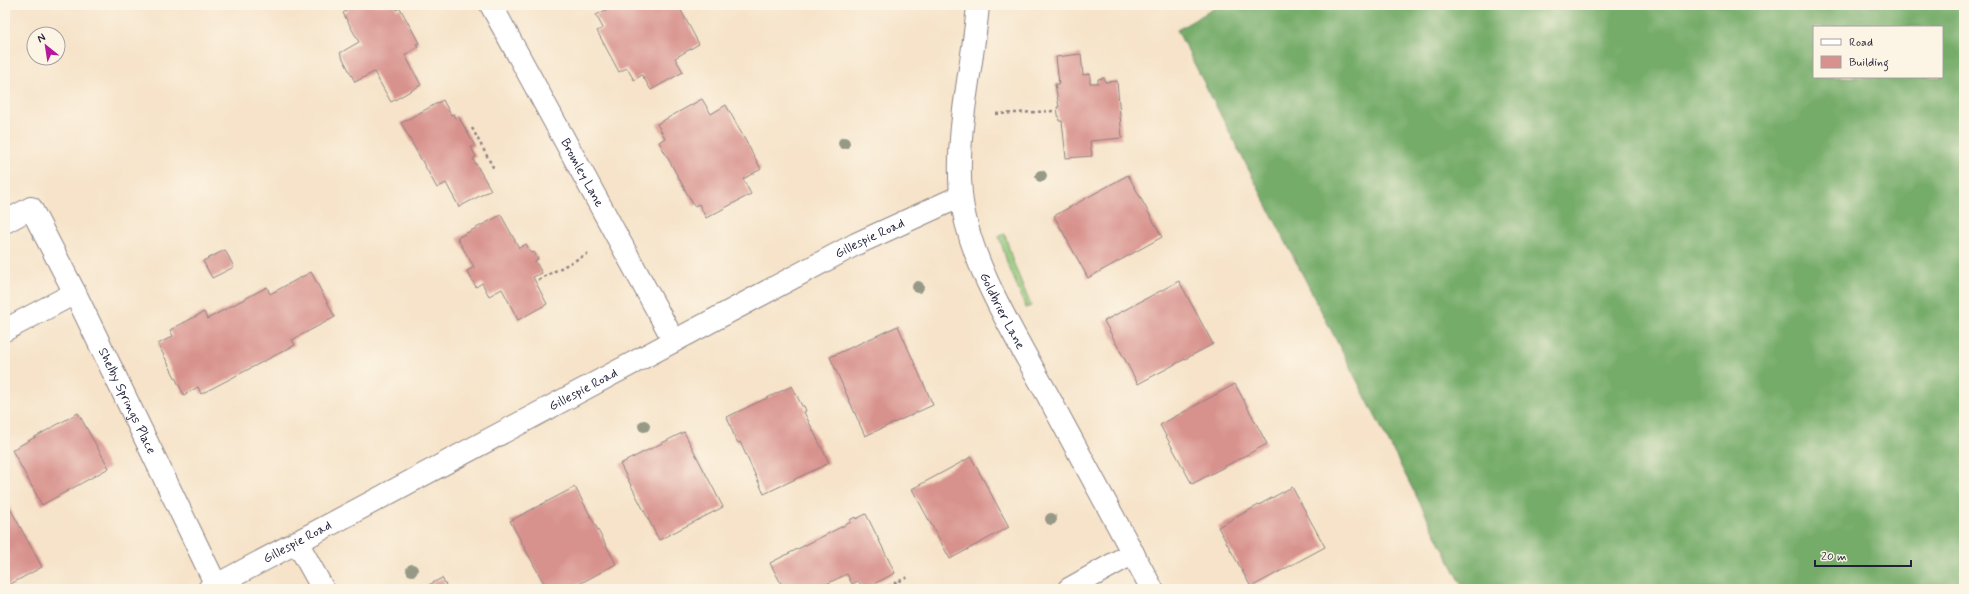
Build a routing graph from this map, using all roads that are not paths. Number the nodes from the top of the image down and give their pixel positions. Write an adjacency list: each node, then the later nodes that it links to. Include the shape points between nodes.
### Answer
1 (491, 5): 7 (street, Bromley Lane)
2 (978, 5): 3 (street, Goldbrier Lane, via 961,128)
3 (961, 196): 7 (street, Gillespie Road, via 856,244); 9 (street, Goldbrier Lane, via 969,234 993,293)
4 (5, 222): 5 (street, Shelby Springs Place, via 31,208)
5 (75, 293): 6 (street); 10 (street, Shelby Springs Place)
6 (5, 330)
7 (674, 341): 8 (street, Gillespie Road)
8 (297, 542): 10 (street, Gillespie Road); 11 (street)
9 (1133, 553): 12 (street); 13 (street, Goldbrier Lane)
10 (212, 587)
11 (323, 589)
12 (1069, 589)
13 (1152, 589)

